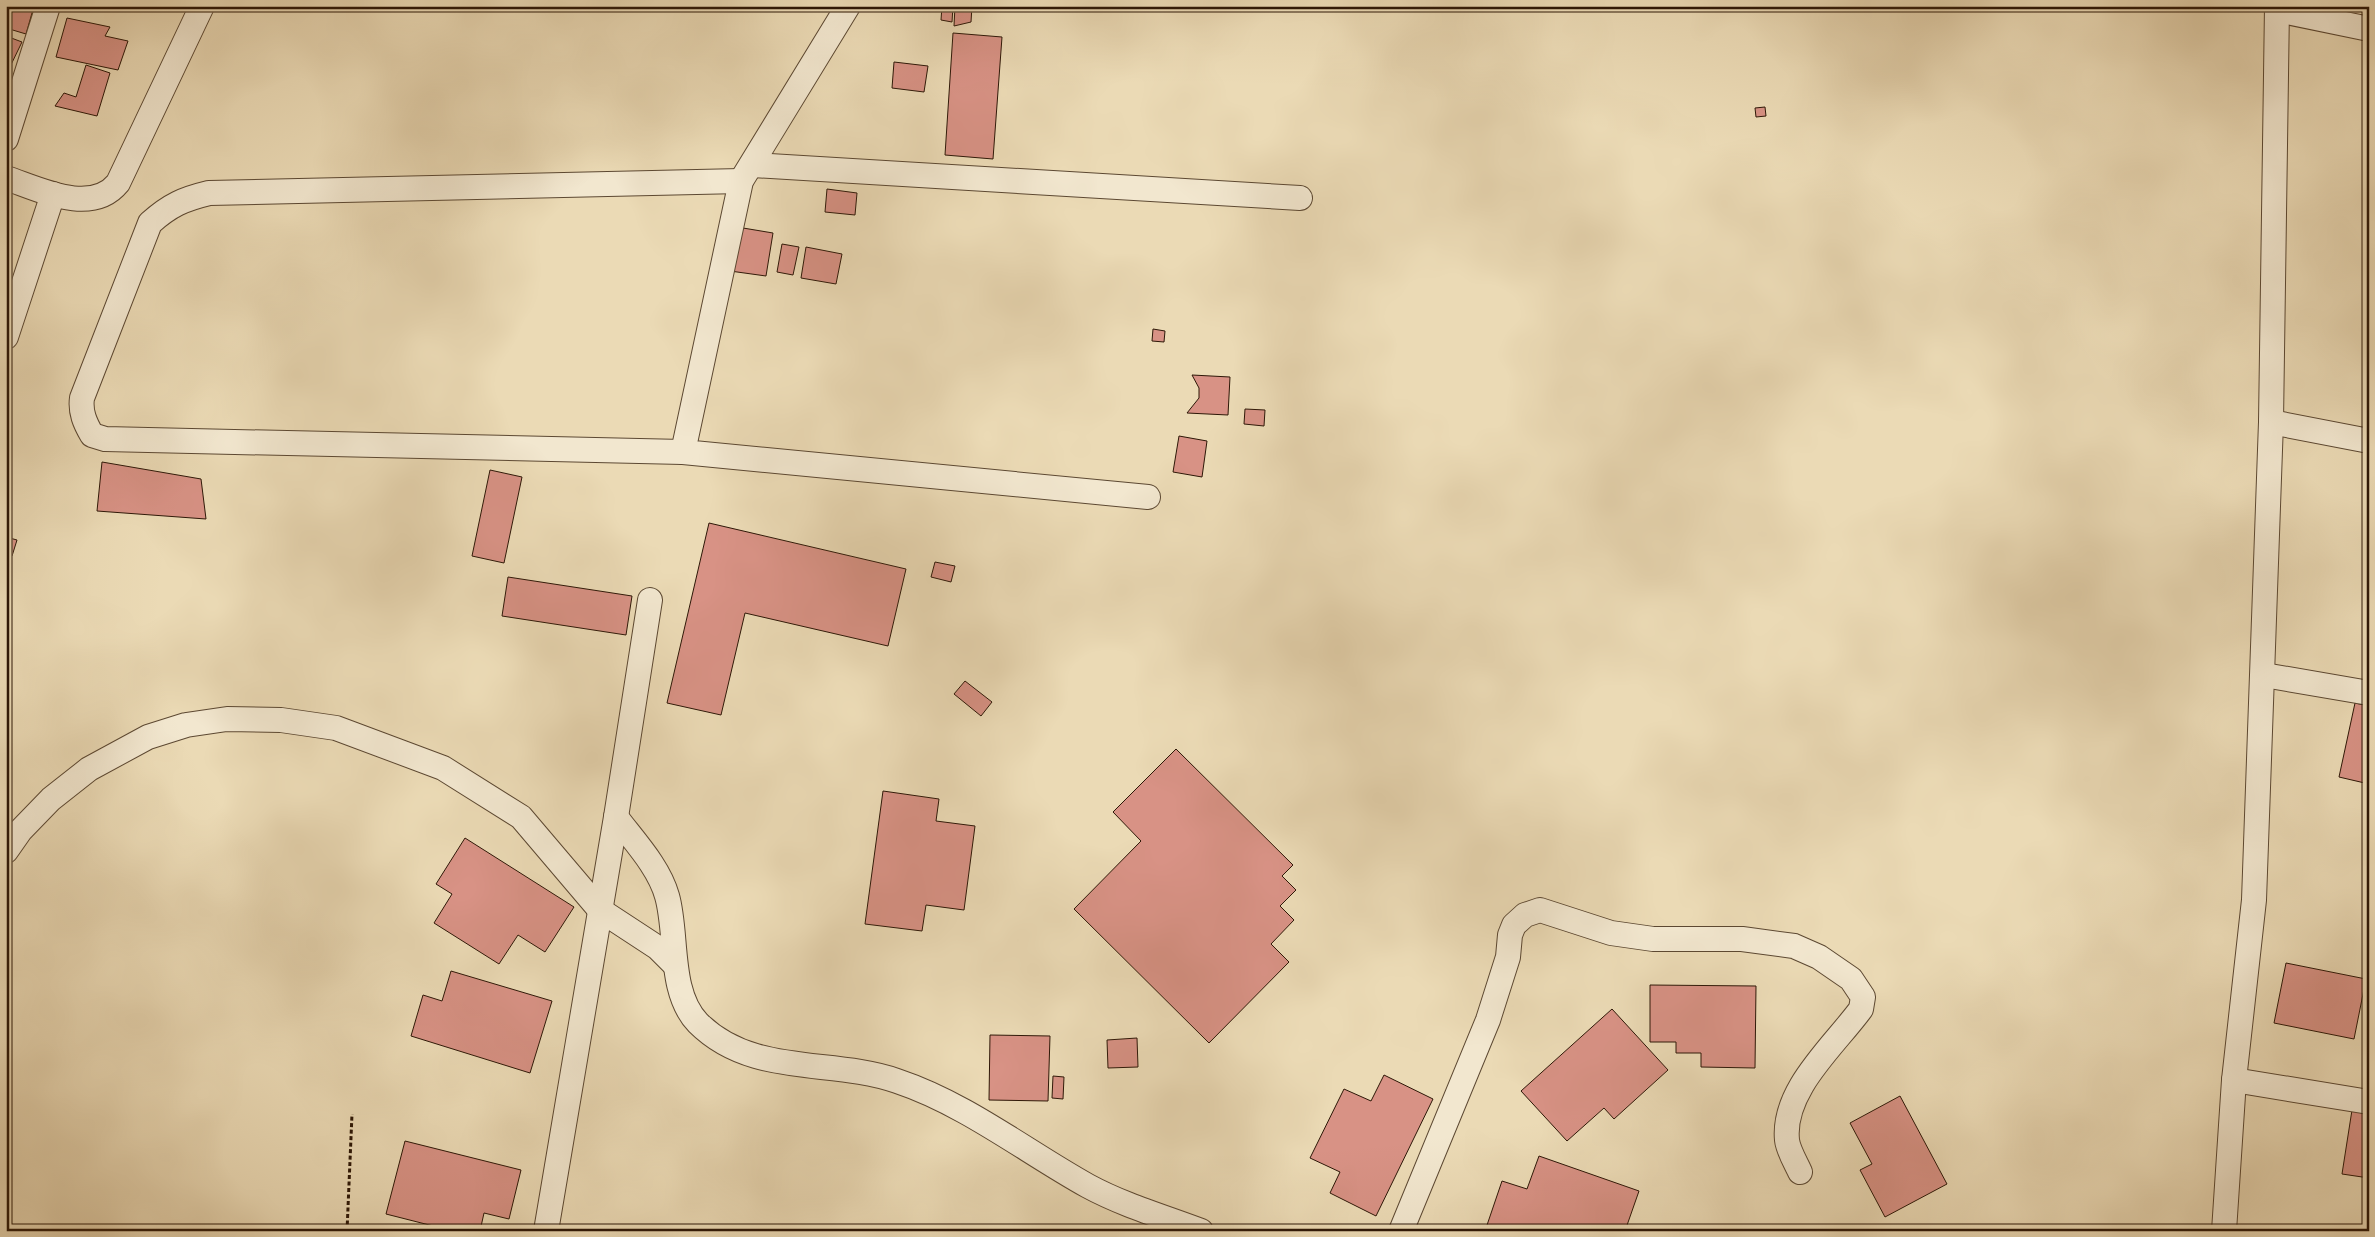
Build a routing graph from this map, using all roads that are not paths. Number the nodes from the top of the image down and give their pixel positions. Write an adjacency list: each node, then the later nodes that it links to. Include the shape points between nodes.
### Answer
1 (48, 6): 6 (street)
2 (202, 6): 9 (street, via 111,192 77,199)
3 (848, 6): 7 (street)
4 (2277, 8): 5 (street); 12 (street)
5 (2369, 29)
6 (6, 139)
7 (747, 173): 10 (street); 14 (street); 14 (street, via 210,193 184,199 164,210 150,223 81,405 92,435 105,439)
8 (6, 178): 9 (street)
9 (53, 194): 11 (street)
10 (1300, 198)
11 (6, 337)
12 (2271, 422): 13 (street); 17 (street)
13 (2369, 442)
14 (683, 452): 15 (street)
15 (1148, 497)
16 (650, 600): 19 (street)
17 (2264, 675): 18 (street); 23 (street, via 2254,900)
18 (2369, 693)
19 (616, 817): 21 (street); 22 (street, via 640,849 667,895 673,925)
20 (6, 851): 21 (street, via 20,831 51,799 89,769 148,737 186,725 227,719 280,720 336,728 443,768 521,817)
21 (600, 910): 22 (street, via 658,948); 26 (street)
22 (675, 965): 27 (street, via 682,994 697,1022 747,1055 896,1080 950,1102 1090,1187)
23 (2234, 1080): 24 (street); 29 (street)
24 (2369, 1102)
25 (1800, 1172): 28 (street, via 1787,1141 1789,1114 1801,1085 1861,1008 1862,997 1851,979 1819,957 1794,946 1742,939 1653,939 1611,933 1540,910 1525,915 1514,925 1488,1020)
26 (546, 1231)
27 (1201, 1231)
28 (1401, 1231)
29 (2224, 1231)

